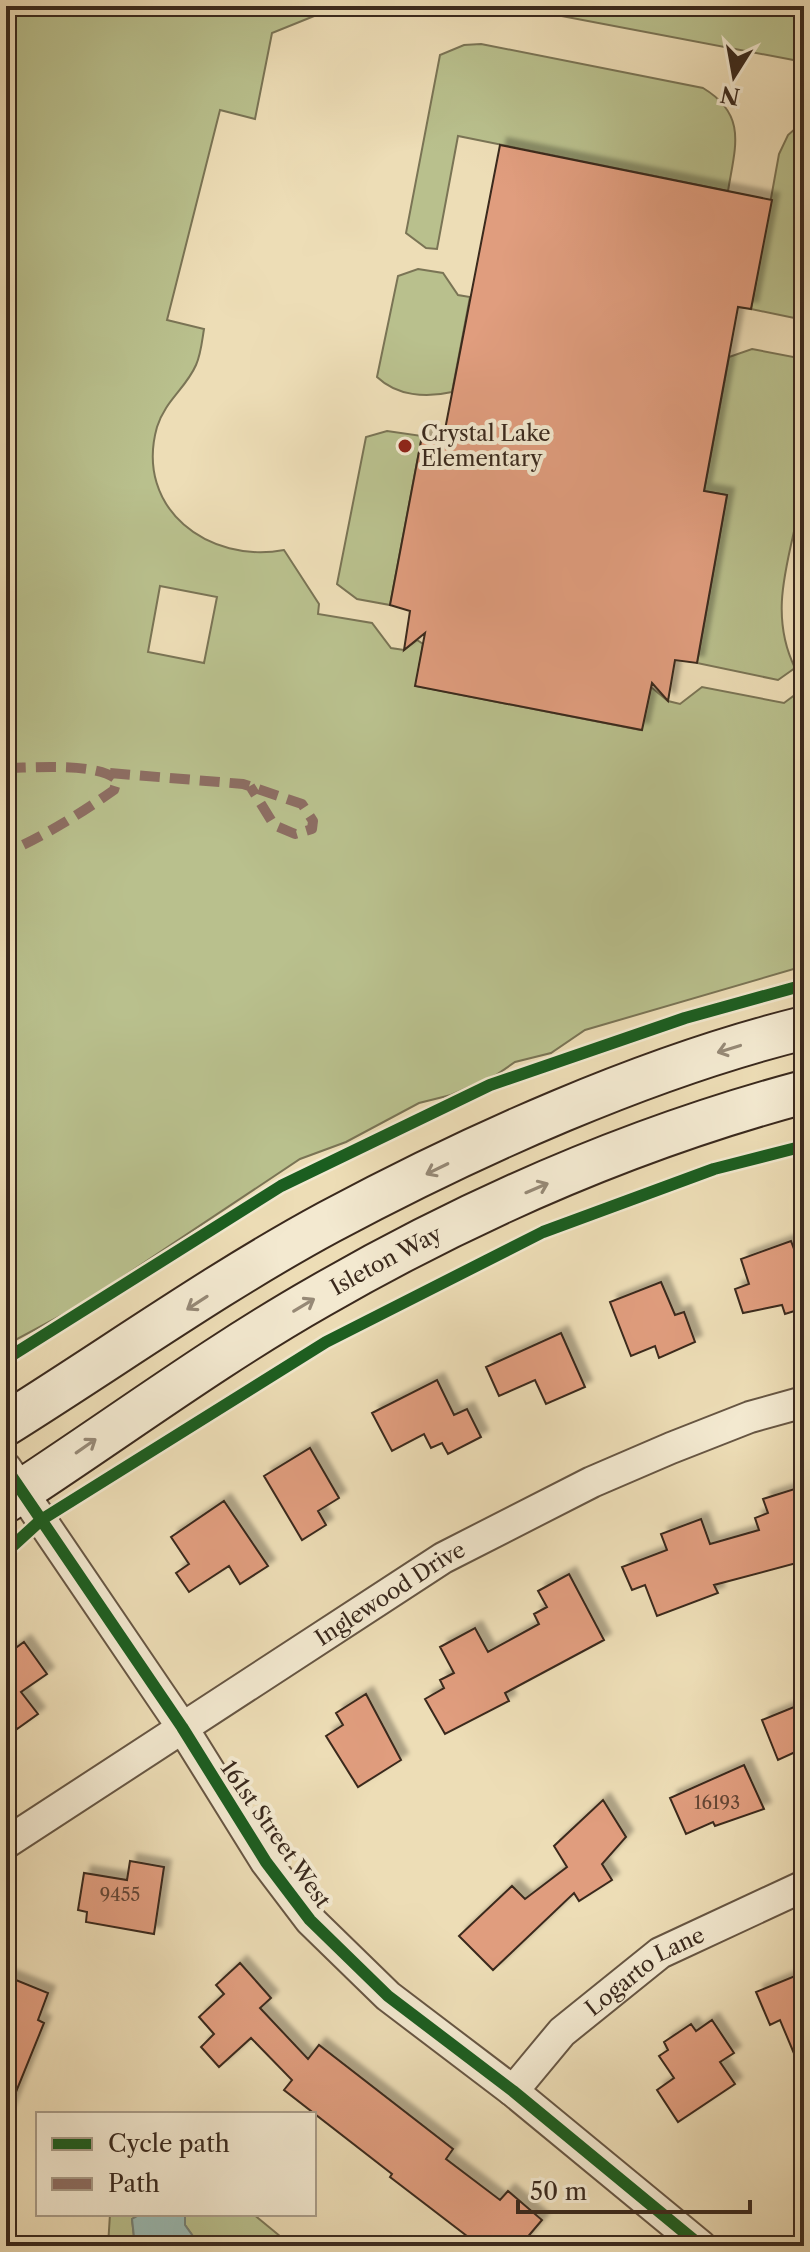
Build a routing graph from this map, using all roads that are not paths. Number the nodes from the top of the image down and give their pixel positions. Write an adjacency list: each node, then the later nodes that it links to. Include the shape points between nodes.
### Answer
1 (804, 1028): 4 (main road, one-way to 4, via 647,1076 329,1222)
2 (804, 1092): 5 (main road, Isleton Way, one-way to 2, via 379,1263 588,1167 704,1122)
3 (804, 1402): 6 (street, Inglewood Drive, via 658,1453 443,1558)
4 (6, 1424)
5 (11, 1486): 6 (street, 161st Street West)
6 (182, 1727): 7 (street, Inglewood Drive); 9 (street, 161st Street West, via 266,1862 310,1920 388,1996)
7 (6, 1843)
8 (804, 1886): 9 (street, Logarto Lane, via 660,1953 562,2032)
9 (513, 2091): 10 (street, 161st Street West)
10 (701, 2246)

